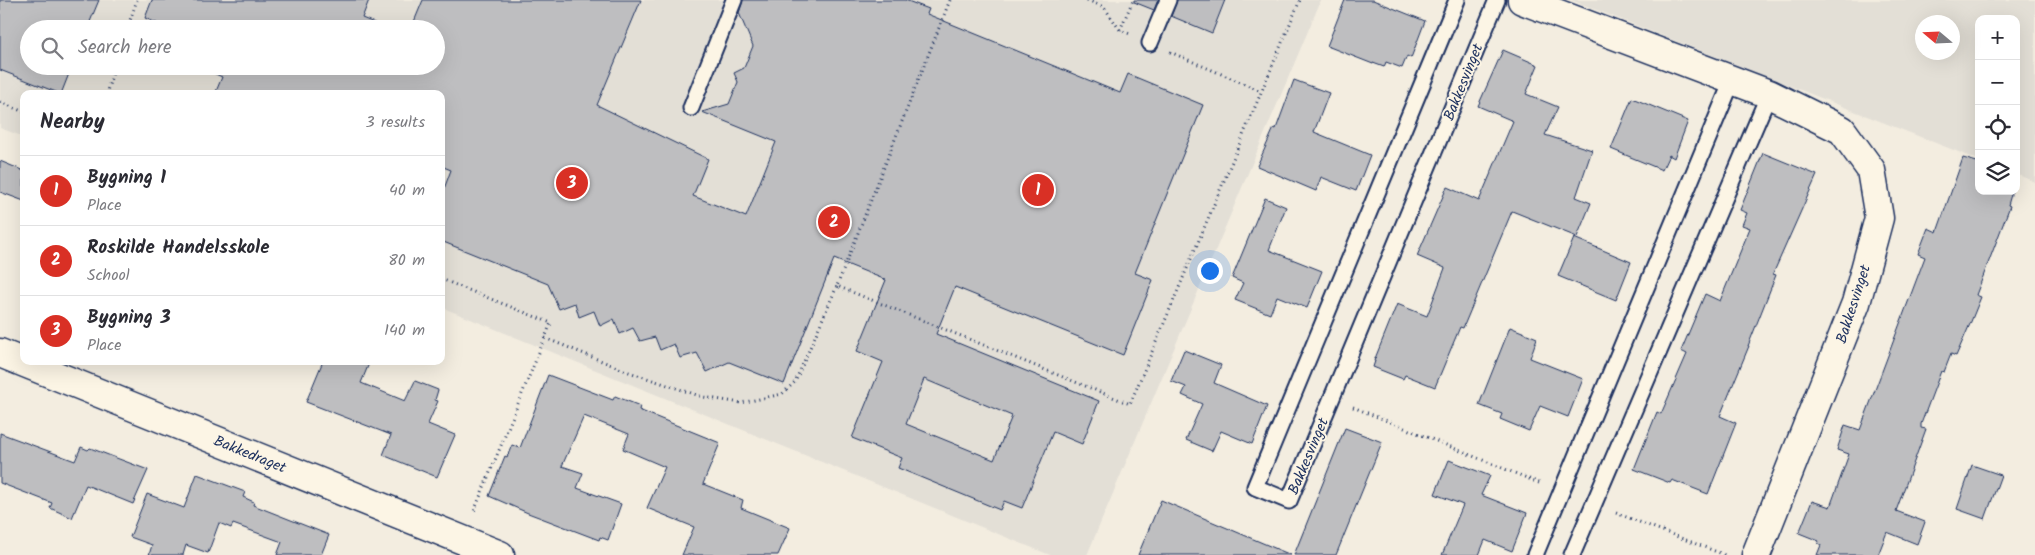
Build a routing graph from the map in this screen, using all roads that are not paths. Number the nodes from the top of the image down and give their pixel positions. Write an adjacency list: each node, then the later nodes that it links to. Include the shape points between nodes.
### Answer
1 (734, 0): 9 (lane)
2 (1168, 0): 6 (lane)
3 (1457, 0): 4 (lane, Bakkesvinget, via 1255,487 1290,502)
4 (1497, 0)
5 (1522, 0): 7 (street, Bakkesvinget)
6 (1150, 43)
7 (1732, 81): 8 (street, Bakkesvinget); 14 (lane)
8 (1769, 94): 15 (lane); 16 (street, Bakkesvinget, via 1842,130 1871,170 1878,218 1856,303)
9 (690, 108)
10 (0, 353): 11 (street, Bakkedraget)
11 (20, 361)
12 (30, 365): 13 (street, Bakkedraget)
13 (500, 555)
14 (1535, 555)
15 (1572, 555)
16 (1756, 555)

